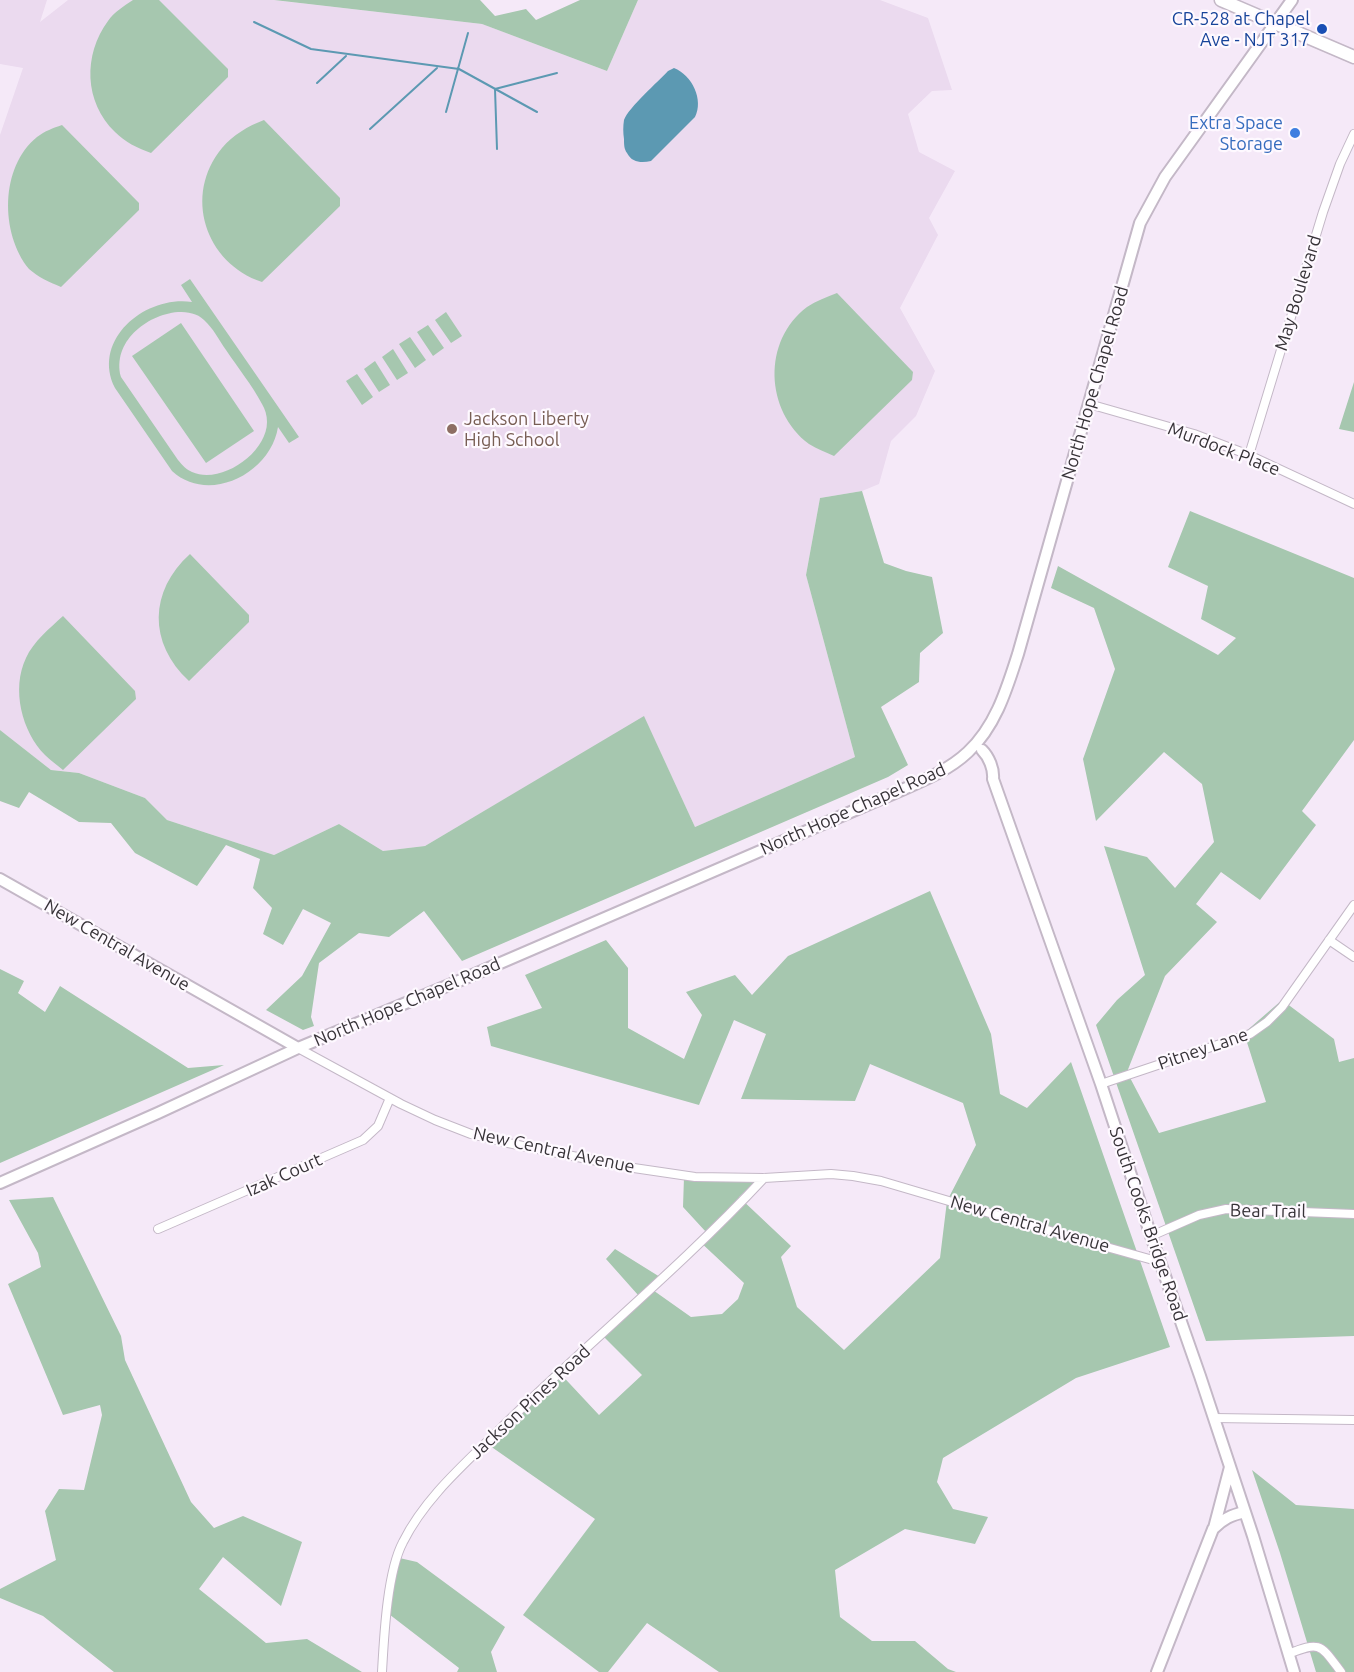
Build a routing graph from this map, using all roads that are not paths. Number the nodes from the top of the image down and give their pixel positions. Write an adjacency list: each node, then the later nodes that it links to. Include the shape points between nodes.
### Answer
1 (1221, 0): 3 (main road)
2 (1292, 0): 3 (main road, North Hope Chapel Road)
3 (1276, 22): 4 (main road); 6 (main road, North Hope Chapel Road, via 1165,177 1142,218)
4 (1354, 57)
5 (1354, 134): 7 (street, May Boulevard, via 1323,212)
6 (1089, 404): 7 (street, Murdock Place, via 1194,434); 9 (main road, North Hope Chapel Road, via 1011,678)
7 (1249, 455): 8 (street, Murdock Place)
8 (1354, 504)
9 (980, 745): 14 (main road, North Hope Chapel Road, via 915,784); 15 (main road, South Cooks Bridge Road, via 981,757 993,779)
10 (0, 879): 14 (main road, New Central Avenue)
11 (1354, 905): 12 (street, Pitney Lane)
12 (1329, 940): 13 (street); 15 (street, Pitney Lane, via 1282,1007 1259,1029)
13 (1354, 957)
14 (298, 1048): 16 (street, New Central Avenue); 18 (main road, North Hope Chapel Road)
15 (1101, 1084): 21 (main road, South Cooks Bridge Road)
16 (390, 1098): 17 (street, New Central Avenue, via 435,1120 508,1143 642,1170 695,1177); 20 (street, Izak Court, via 378,1126 363,1140)
17 (764, 1178): 22 (street, New Central Avenue, via 831,1174 881,1181); 29 (street, Jackson Pines Road, via 659,1282 524,1406 418,1514 395,1562)
18 (0, 1183)
19 (1354, 1214): 21 (street, Bear Trail, via 1226,1209 1199,1215)
20 (158, 1229)
21 (1151, 1236): 22 (main road, South Cooks Bridge Road)
22 (1160, 1262): 23 (main road, South Cooks Bridge Road)
23 (1214, 1418): 24 (street); 25 (main road, South Cooks Bridge Road)
24 (1354, 1420)
25 (1230, 1467): 26 (main road, South Cooks Bridge Road); 27 (main road)
26 (1245, 1512): 27 (main road, via 1223,1519); 28 (main road, South Cooks Bridge Road)
27 (1213, 1529): 30 (main road)
28 (1288, 1654): 31 (main road, South Cooks Bridge Road); 32 (street, via 1319,1646)
29 (382, 1672)
30 (1157, 1672)
31 (1294, 1672)
32 (1341, 1672)

